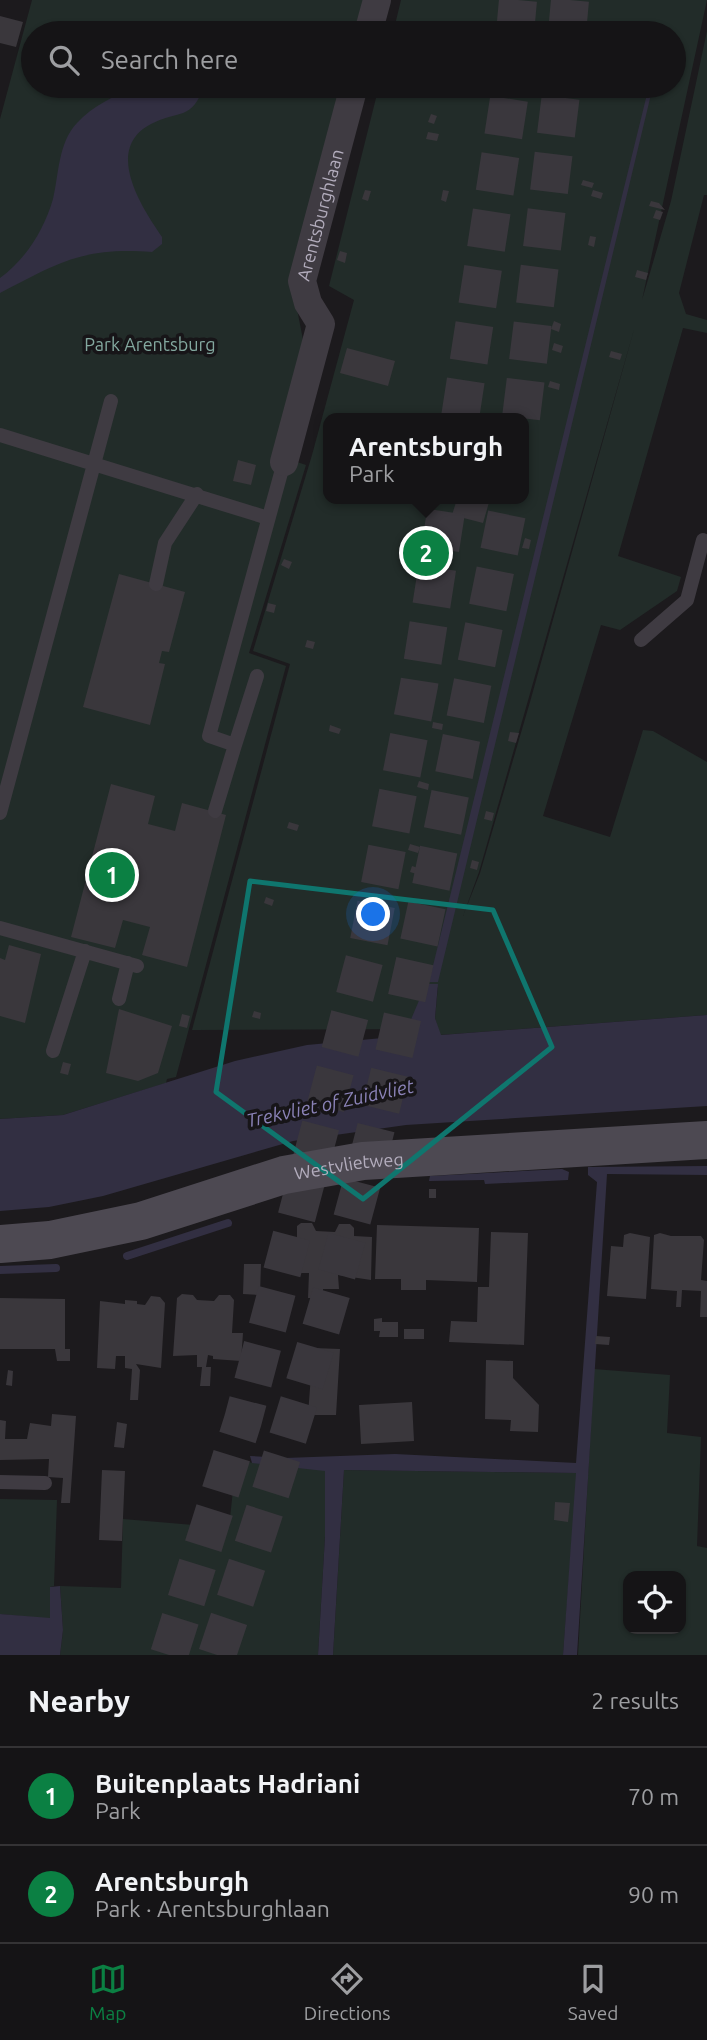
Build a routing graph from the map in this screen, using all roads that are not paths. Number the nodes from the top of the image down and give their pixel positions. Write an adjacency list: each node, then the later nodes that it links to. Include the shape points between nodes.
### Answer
1 (377, 0): 2 (street)
2 (371, 21)
3 (351, 98): 7 (street, Arentsburghlaan, via 302,281 321,324)
4 (111, 401): 6 (lane)
5 (0, 435): 6 (lane)
6 (95, 462): 8 (lane); 16 (lane)
7 (284, 462): 9 (lane)
8 (197, 494): 9 (lane); 11 (lane, via 165,543)
9 (268, 518): 14 (lane, via 209,736)
10 (703, 540): 12 (lane, via 687,600)
11 (156, 584)
12 (641, 640)
13 (257, 676): 14 (lane)
14 (235, 745): 15 (lane)
15 (215, 811)
16 (0, 813)
17 (0, 928): 18 (lane)
18 (85, 951): 19 (lane, via 132,964); 20 (lane)
19 (119, 999)
20 (53, 1051)
21 (707, 1140): 22 (street, Westvlietweg, via 363,1161 284,1175 141,1221 50,1240)
22 (0, 1244)
23 (0, 1482): 24 (lane)
24 (45, 1483)

